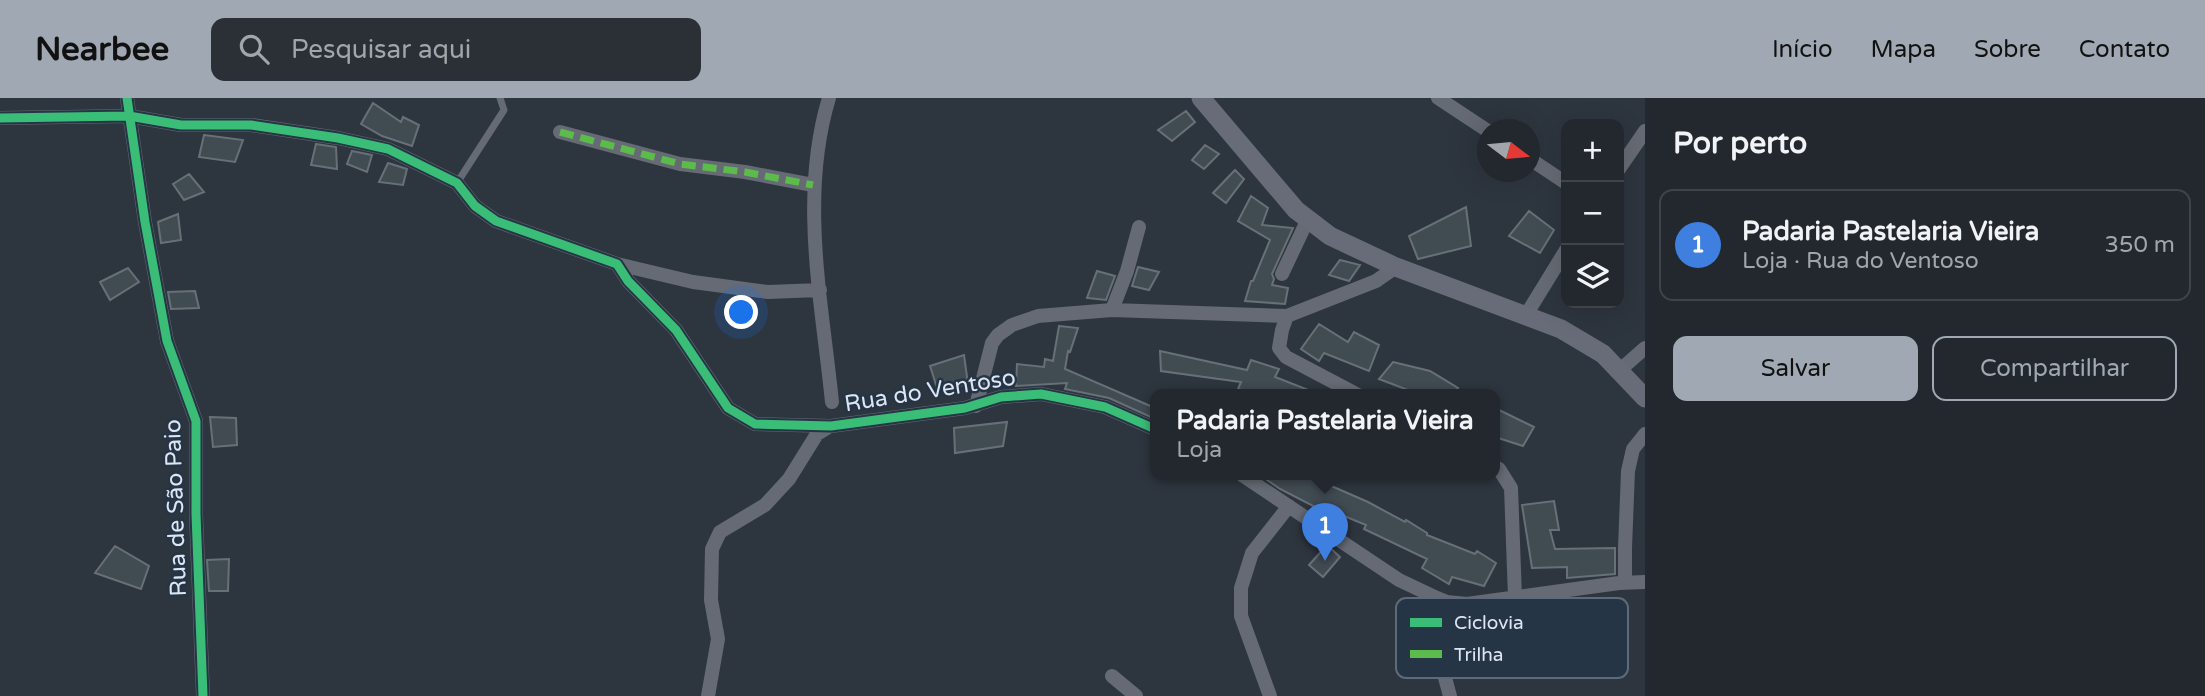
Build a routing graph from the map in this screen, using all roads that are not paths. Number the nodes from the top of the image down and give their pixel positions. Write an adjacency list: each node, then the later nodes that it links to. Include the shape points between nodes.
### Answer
1 (127, 98): 6 (street, Rua de São Paio)
2 (500, 98): 14 (lane, via 504,110)
3 (829, 98): 15 (street)
4 (1201, 98): 16 (main road)
5 (1438, 98): 8 (street)
6 (129, 116): 7 (street); 14 (street, via 181,125 251,125 338,138 388,149); 45 (street, Rua de São Paio, via 167,341 196,421)
7 (0, 118)
8 (1477, 124)
9 (1645, 131): 11 (street)
10 (560, 132): 15 (street, via 680,164)
11 (1624, 162)
12 (1540, 166): 13 (street)
13 (1564, 182)
14 (457, 183): 19 (street, via 475,206 496,221)
15 (813, 185): 22 (street)
16 (1308, 219): 20 (main road, via 1330,236); 21 (street)
17 (1139, 228): 23 (street)
18 (1561, 258): 24 (street)
19 (617, 264): 22 (street, via 755,291); 32 (street, Rua do Ventoso, via 676,330 728,408 755,424)
20 (1396, 267): 24 (main road); 25 (street, via 1376,281)
21 (1282, 274)
22 (820, 290): 30 (street)
23 (1112, 310): 25 (street); 31 (street, via 1038,316 998,335)
24 (1526, 315): 27 (main road, via 1561,329)
25 (1287, 316): 28 (street, via 1279,348 1286,357)
26 (1645, 348): 27 (street)
27 (1620, 370): 29 (main road)
28 (1347, 389)
29 (1645, 398)
30 (832, 402)
31 (976, 406): 32 (street, Rua do Ventoso); 33 (street, Rua do Ventoso, via 1000,397 1041,394 1105,407)
32 (831, 426): 46 (street, via 817,434 789,479 765,505 720,532 712,548 711,600 718,639)
33 (1150, 427)
34 (1645, 434): 39 (street, via 1633,449 1628,471)
35 (1500, 471): 40 (street, via 1511,488)
36 (1250, 480): 37 (street)
37 (1289, 506): 41 (street, via 1399,580); 48 (street, via 1252,553 1241,588 1241,616)
38 (1645, 582): 39 (street)
39 (1625, 583): 40 (street)
40 (1515, 597): 42 (street)
41 (1438, 598)
42 (1508, 598)
43 (1112, 676): 47 (street)
44 (1445, 678): 49 (street)
45 (203, 696)
46 (708, 696)
47 (1136, 696)
48 (1270, 696)
49 (1450, 696)

